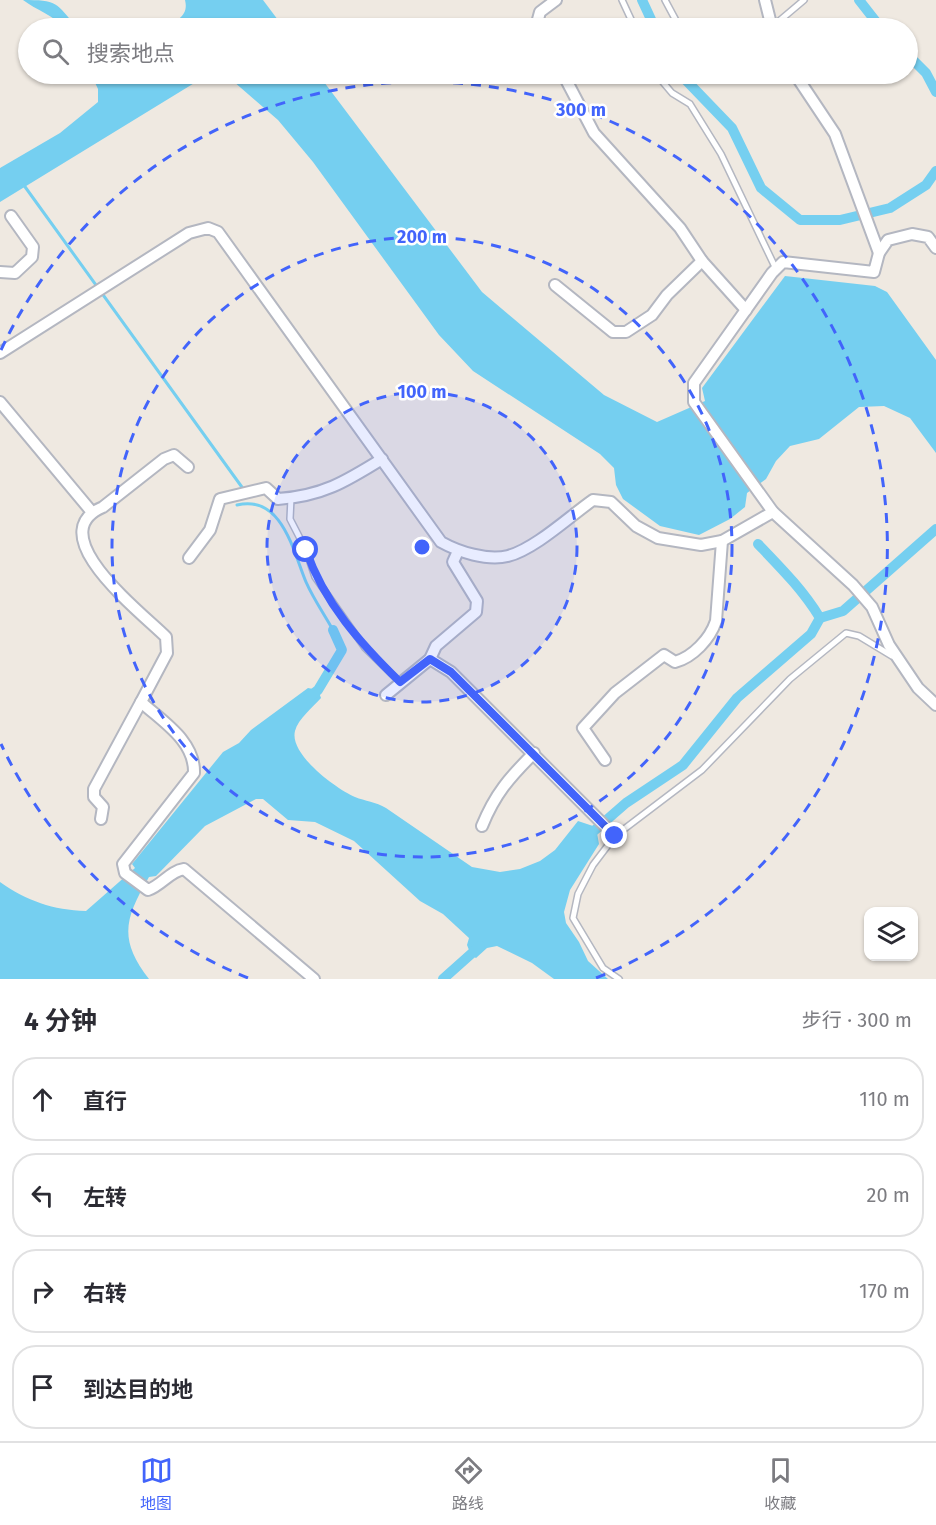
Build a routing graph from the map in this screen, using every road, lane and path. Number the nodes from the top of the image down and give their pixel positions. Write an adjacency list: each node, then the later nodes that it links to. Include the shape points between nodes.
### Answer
1 (556, 0): 6 (street, via 540,12)
2 (622, 0): 7 (lane)
3 (664, 0): 8 (lane)
4 (765, 0): 9 (street)
5 (804, 0): 10 (lane)
6 (538, 18)
7 (630, 18)
8 (674, 18)
9 (770, 18)
10 (783, 18)
11 (568, 84): 17 (street, via 594,133 680,228)
12 (664, 84): 18 (lane, via 690,104 721,154)
13 (802, 84): 16 (street, via 835,134)
14 (11, 216): 19 (street, via 33,247 32,257 15,273)
15 (936, 248): 16 (street, via 927,237 912,234 888,240)
16 (879, 253): 18 (street, via 874,272 783,262)
17 (702, 261): 20 (street, via 666,295 652,315 626,332 613,332); 21 (street)
18 (776, 268): 21 (street)
19 (0, 272)
20 (555, 285)
21 (746, 310): 28 (street, via 694,383 694,402)
22 (0, 353): 24 (street, via 189,233 208,228 218,232)
23 (0, 402): 27 (street)
24 (382, 459): 26 (street, via 337,486 316,495); 30 (street, via 441,542)
25 (188, 467): 27 (street, via 174,455 164,459 103,507)
26 (291, 498): 31 (street, via 278,500 266,488 220,500 210,530); 34 (lane, via 290,519 315,577 365,648)
27 (91, 512): 36 (street, via 83,524 82,543 92,563 166,637 167,653)
28 (773, 512): 29 (street); 33 (street, via 853,585 872,608)
29 (722, 541): 30 (street, via 701,545 658,538 636,526 611,502 593,500 527,547 507,556); 39 (street, via 712,633 687,658 675,662 664,655 615,693 583,728)
30 (458, 551): 32 (street, via 453,562 477,602 476,612 436,646)
31 (189, 558)
32 (430, 659): 34 (street); 38 (street, via 451,672)
33 (899, 660): 37 (street, via 918,688); 42 (lane, via 859,636 846,633 790,679 702,770)
34 (400, 682): 35 (street)
35 (386, 695)
36 (141, 702): 40 (street, via 94,789 94,797 103,807); 43 (street, via 190,747 194,773 123,864 125,873 148,890 184,869)
37 (936, 705)
38 (534, 753): 41 (street, via 501,787); 42 (street)
39 (606, 760)
40 (101, 819)
41 (482, 826)
42 (614, 836): 44 (lane, via 578,894 573,918 603,968)
43 (314, 979)
44 (619, 979)

